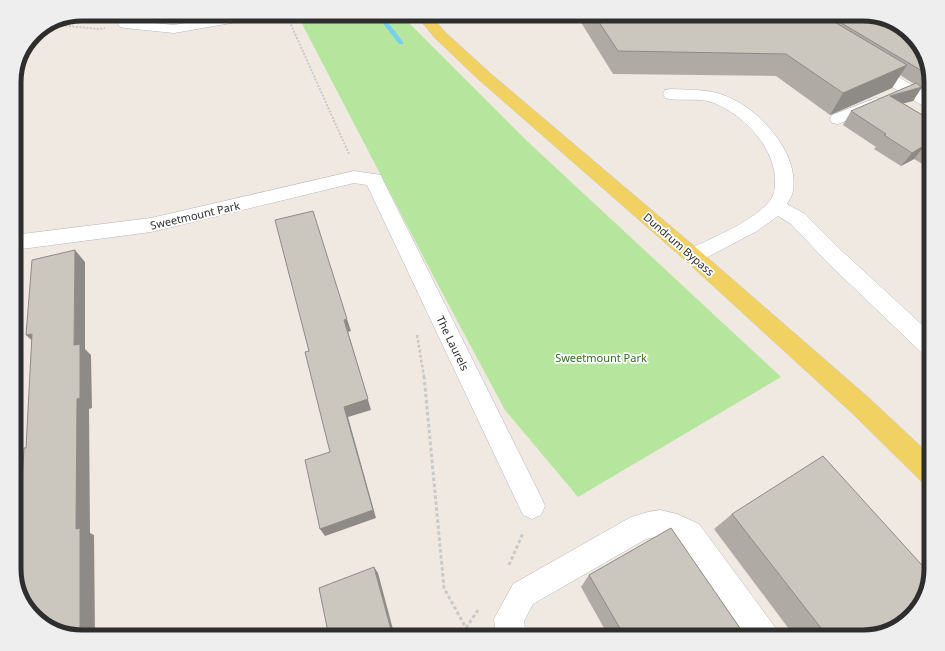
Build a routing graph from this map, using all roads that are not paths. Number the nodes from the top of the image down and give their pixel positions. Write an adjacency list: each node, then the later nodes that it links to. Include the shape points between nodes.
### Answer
1 (220, 21): 3 (street, via 174,29)
2 (428, 21): 12 (main road, Dundrum Bypass, via 484,76)
3 (125, 24)
4 (858, 60): 5 (street)
5 (907, 89): 7 (street); 8 (street)
6 (671, 94): 10 (street, via 719,99 753,121 773,144 780,159 785,192)
7 (924, 99)
8 (838, 119)
9 (374, 180): 11 (street, Sweetmount Park, via 354,176 151,226); 15 (street, The Laurels)
10 (777, 207): 12 (street, via 760,220); 13 (street, via 798,219)
11 (21, 242)
12 (693, 256): 14 (main road, Dundrum Bypass, via 861,406)
13 (924, 340)
14 (924, 466)
15 (532, 506)
16 (510, 630): 17 (street, via 509,619 523,594 641,527 662,523 677,526 689,534)
17 (760, 630)

